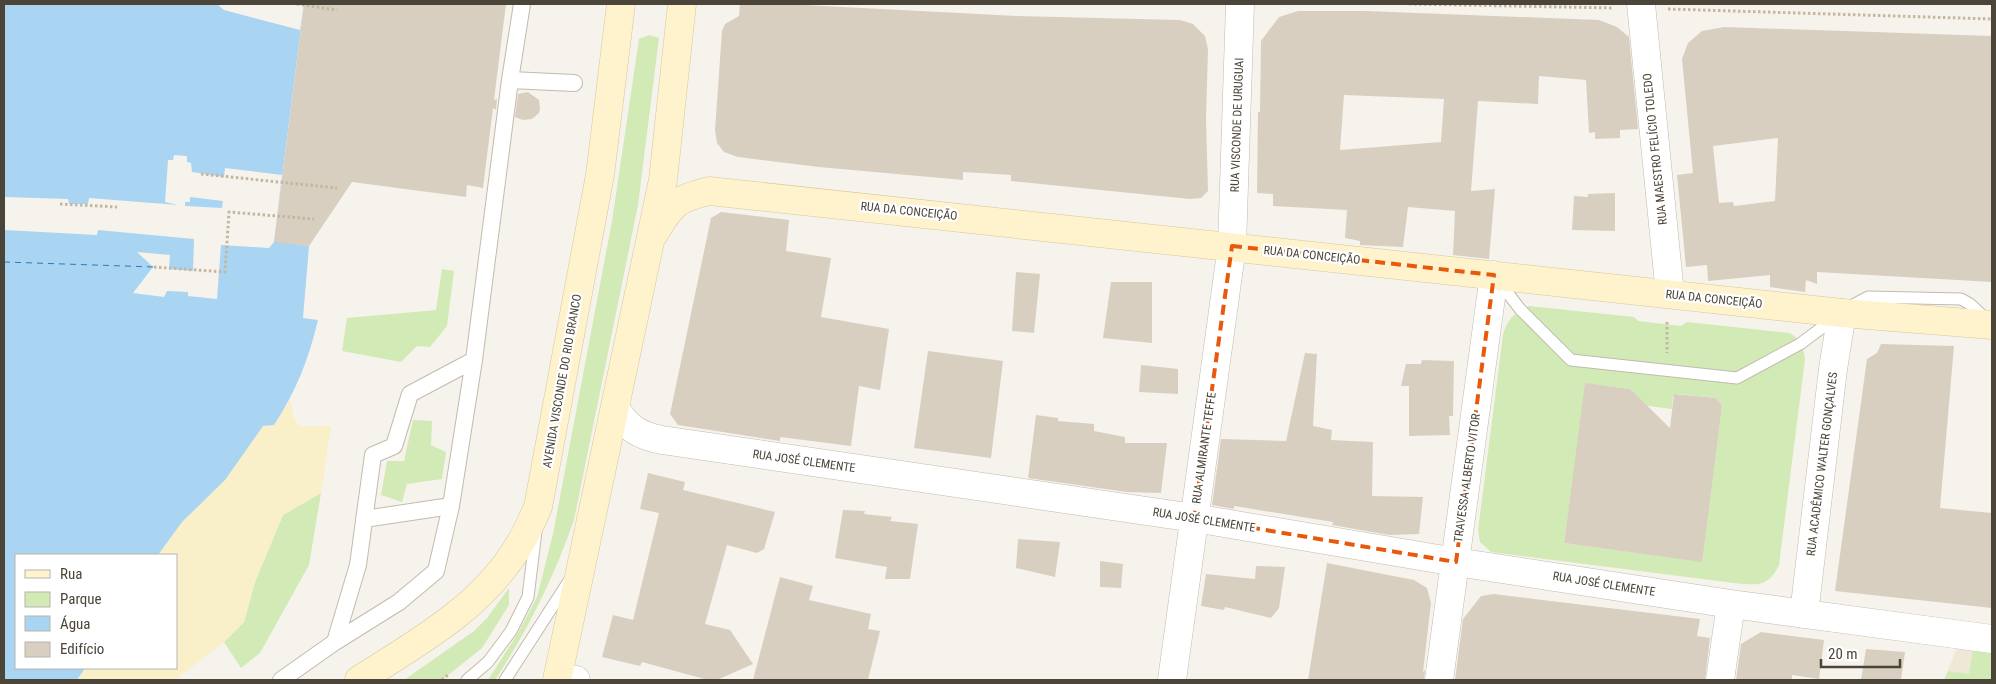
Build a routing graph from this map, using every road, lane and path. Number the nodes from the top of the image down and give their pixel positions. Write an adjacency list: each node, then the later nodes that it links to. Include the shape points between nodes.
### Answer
1 (297, 4): 8 (path)
2 (522, 4): 10 (street)
3 (621, 4): 28 (main road, AVENIDA VISCONDE DO RIO BRANCO, via 600,175)
4 (682, 4): 17 (main road, via 663,180)
5 (1240, 4): 18 (street, RUA VISCONDE DE URUGUAI)
6 (1409, 4): 7 (path)
7 (1641, 6): 9 (path); 21 (street, RUA MAESTRO FELÍCIO TOLEDO)
8 (337, 10)
9 (1992, 19)
10 (510, 80): 11 (street); 24 (street)
11 (574, 83)
12 (201, 174): 13 (path)
13 (337, 188)
14 (60, 204): 15 (path)
15 (117, 207)
16 (314, 219): 19 (path, via 229,212 225,272)
17 (652, 237): 18 (main road, RUA DA CONCEIÇÃO, via 670,208 688,196 709,191); 26 (main road)
18 (1232, 246): 20 (main road, RUA DA CONCEIÇÃO); 29 (street, RUA ALMIRANTE TEFFE)
19 (154, 267)
20 (1494, 275): 21 (main road, RUA DA CONCEIÇÃO); 25 (lane, via 1520,309 1571,360); 32 (street, TRAVESSA ALBERTO VITOR)
21 (1667, 294): 22 (main road, RUA DA CONCEIÇÃO); 25 (path)
22 (1842, 313): 23 (main road, RUA DA CONCEIÇÃO); 25 (lane, via 1800,344 1736,378); 34 (street, RUA ACADÊMICO WALTER GONÇALVES)
23 (1992, 325)
24 (474, 360): 27 (street); 30 (street, via 410,394 394,446 373,455)
25 (1667, 371)
26 (616, 409): 29 (street, RUA JOSÉ CLEMENTE, via 634,431 662,440); 31 (main road)
27 (451, 506): 30 (street); 36 (street, via 436,572 400,602)
28 (538, 507): 39 (main road, AVENIDA VISCONDE DO RIO BRANCO, via 515,551 474,600 416,644); 40 (lane, via 528,598 488,662)
29 (1194, 518): 32 (street, RUA JOSÉ CLEMENTE); 42 (street, RUA ALMIRANTE TEFFE)
30 (364, 519): 36 (street, via 358,565)
31 (583, 560): 37 (main road); 41 (lane)
32 (1456, 562): 33 (street, RUA JOSÉ CLEMENTE); 43 (street, TRAVESSA ALBERTO VITOR)
33 (1731, 604): 34 (street, RUA JOSÉ CLEMENTE); 44 (street)
34 (1804, 614): 35 (street, RUA JOSÉ CLEMENTE)
35 (1992, 639)
36 (335, 642): 38 (street)
37 (564, 679)
38 (281, 680)
39 (359, 680)
40 (467, 680)
41 (505, 680)
42 (1172, 680)
43 (1439, 680)
44 (1720, 680)

